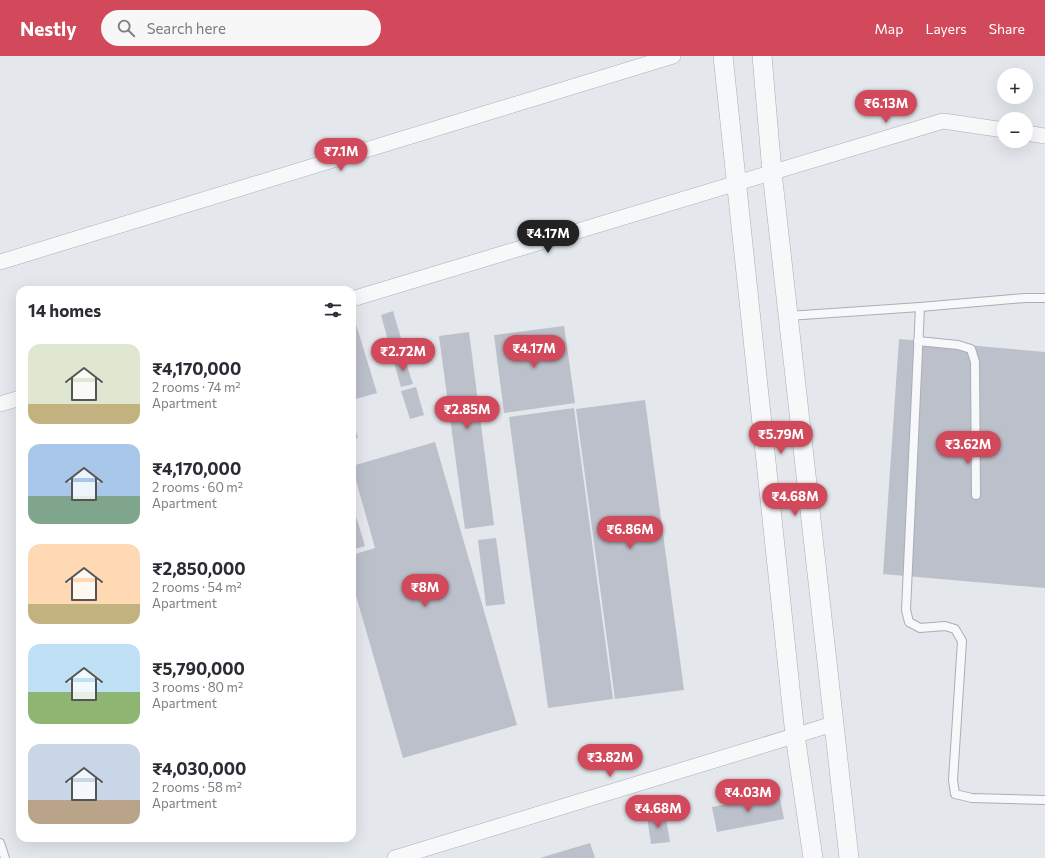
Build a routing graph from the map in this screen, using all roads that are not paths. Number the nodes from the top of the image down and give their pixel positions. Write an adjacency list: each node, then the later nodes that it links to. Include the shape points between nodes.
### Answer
1 (673, 56): 9 (street)
2 (723, 56): 8 (street)
3 (762, 56): 7 (street)
4 (997, 129): 7 (street, via 943,121)
5 (1033, 134): 6 (street)
6 (1045, 136)
7 (772, 172): 8 (street); 13 (street)
8 (737, 183): 10 (street); 19 (street)
9 (0, 262)
10 (356, 297)
11 (1045, 298): 12 (lane)
12 (920, 307): 13 (lane); 14 (lane)
13 (788, 316): 18 (street)
14 (918, 341): 17 (lane, via 958,344 971,349 975,362); 20 (lane, via 906,610 909,622 920,628 945,626 955,629 962,641 954,794 972,798)
15 (16, 399): 16 (street)
16 (0, 404)
17 (976, 495)
18 (833, 724): 19 (street); 25 (street)
19 (796, 735): 23 (street); 24 (street)
20 (1045, 800)
21 (0, 843): 22 (lane)
22 (5, 858)
23 (395, 858)
24 (813, 858)
25 (849, 858)

